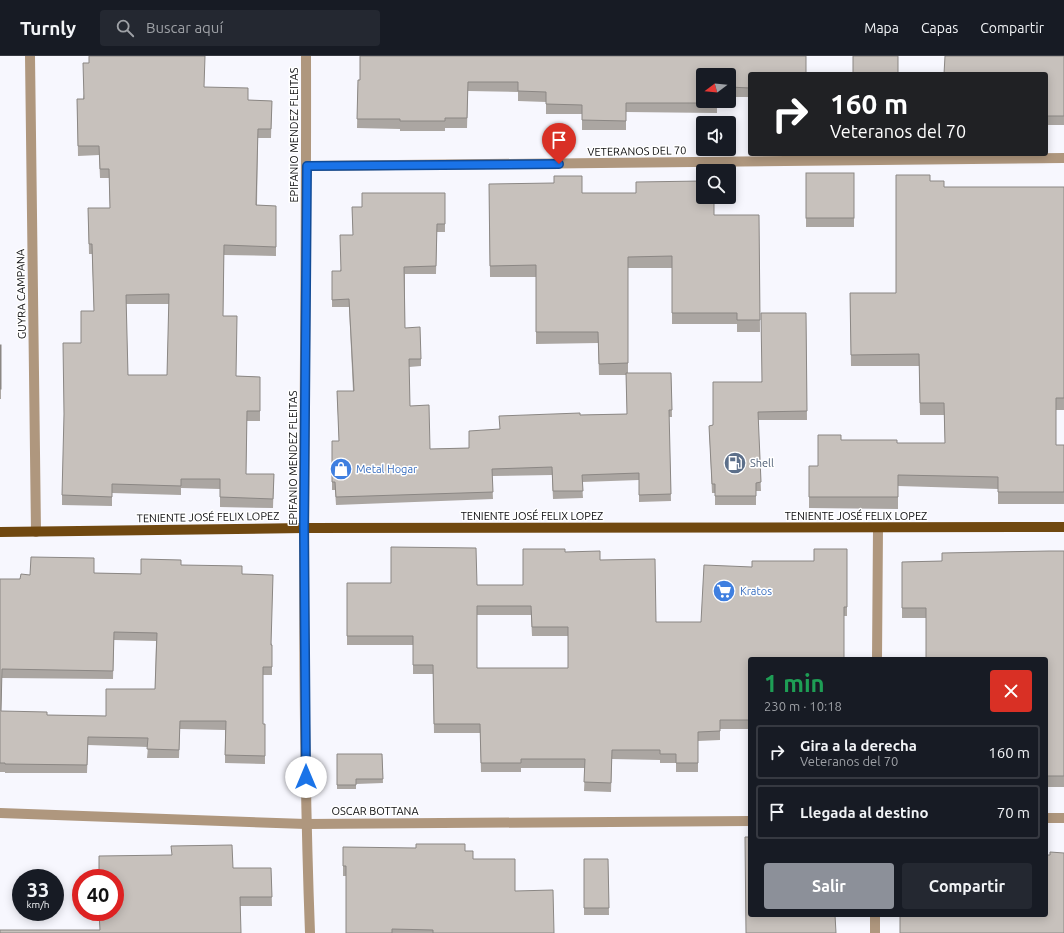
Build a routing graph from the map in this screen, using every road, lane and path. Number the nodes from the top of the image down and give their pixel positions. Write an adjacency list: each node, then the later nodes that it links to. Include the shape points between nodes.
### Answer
1 (30, 56): 9 (street, GUYRA CAMPANA)
2 (306, 56): 4 (street, EPIFANIO MENDEZ FLEITAS)
3 (1064, 158): 4 (street, VETERANOS DEL 70)
4 (307, 166): 5 (street, EPIFANIO MENDEZ FLEITAS)
5 (304, 528): 6 (main road, TENIENTE JOSÉ FELIX LOPEZ); 9 (main road, TENIENTE JOSÉ FELIX LOPEZ); 15 (street, EPIFANIO MENDEZ FLEITAS)
6 (878, 528): 7 (main road, TENIENTE JOSÉ FELIX LOPEZ); 10 (street)
7 (1064, 528)
8 (0, 532): 9 (main road, TENIENTE JOSÉ FELIX LOPEZ)
9 (36, 532)
10 (877, 657)
11 (0, 813): 15 (street, OSCAR BOTTANA)
12 (1048, 818): 13 (street)
13 (1064, 818)
14 (748, 821): 15 (street, OSCAR BOTTANA)
15 (306, 824): 17 (street, EPIFANIO MENDEZ FLEITAS)
16 (875, 917): 18 (street)
17 (310, 933)
18 (875, 933)

